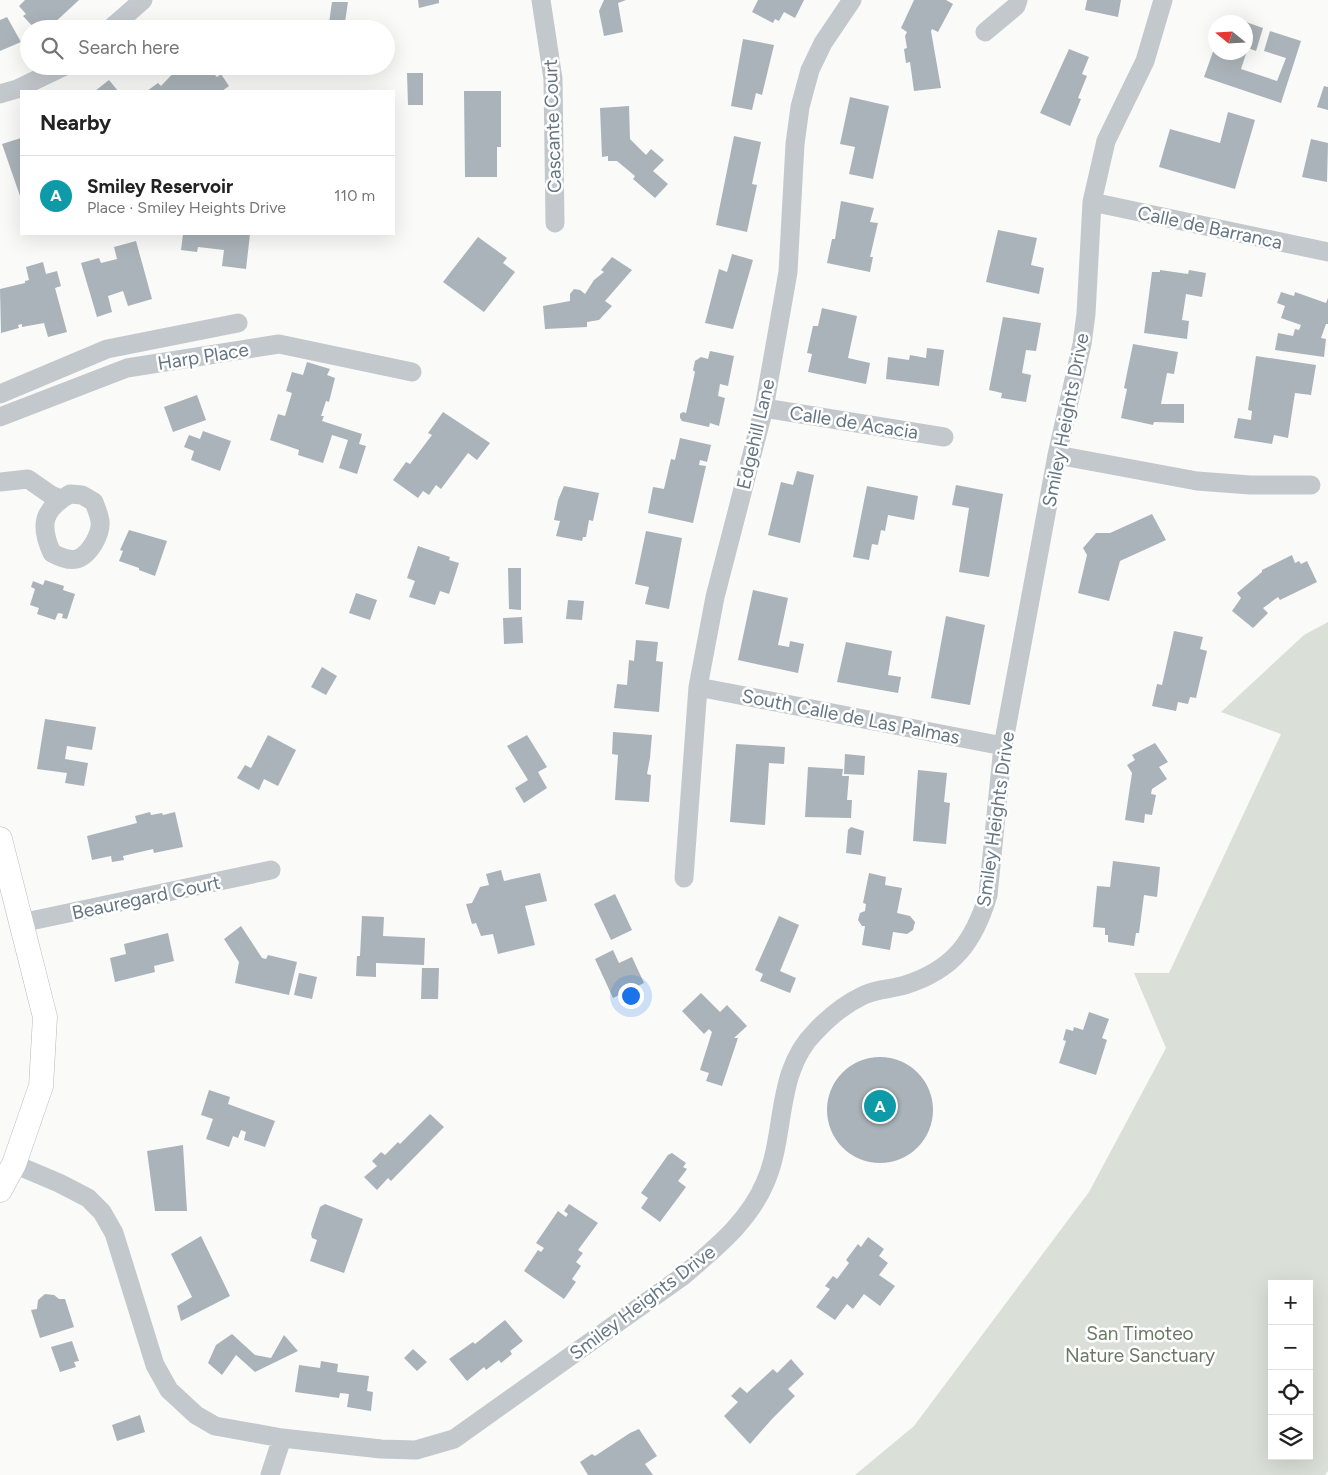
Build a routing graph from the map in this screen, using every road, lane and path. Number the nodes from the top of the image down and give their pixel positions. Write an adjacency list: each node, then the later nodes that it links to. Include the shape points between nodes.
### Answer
1 (143, 0): 6 (street)
2 (541, 0): 11 (street, Cascante Court, via 553,79)
3 (852, 0): 16 (street, Edgehill Lane, via 823,43 810,70 800,107 788,272)
4 (1018, 0): 7 (street, via 1016,6)
5 (1163, 0): 10 (street, Smiley Heights Drive, via 1145,61 1106,141)
6 (120, 20)
7 (985, 32)
8 (46, 75): 9 (street)
9 (0, 94)
10 (1092, 202): 12 (street, Calle de Barranca); 19 (street, Smiley Heights Drive, via 1082,344)
11 (555, 223)
12 (1328, 252)
13 (238, 323): 15 (street, Harp Place, via 107,349)
14 (412, 372): 17 (street, Harp Place, via 279,344 127,368)
15 (0, 394)
16 (764, 408): 18 (street, Calle de Acacia); 23 (street, Edgehill Lane, via 715,597)
17 (0, 417)
18 (944, 437)
19 (1057, 456): 21 (street, via 1197,481 1250,485); 24 (street, Smiley Heights Drive)
20 (0, 482): 22 (street, via 28,479)
21 (1311, 484)
22 (61, 498)
23 (698, 687): 24 (street, South Calle de Las Palmas); 27 (street, Edgehill Lane)
24 (1004, 746): 31 (street, Smiley Heights Drive, via 988,895 981,919 970,939 956,956 934,972 906,984 865,995 841,1009 804,1044 786,1087 773,1160 765,1184 746,1217 716,1248 683,1276 454,1439 416,1450)
25 (0, 838): 28 (main road)
26 (270, 870): 28 (street, Beauregard Court)
27 (684, 878)
28 (21, 924): 29 (main road, via 45,1017 41,1086)
29 (14, 1164): 30 (main road); 31 (street, Smiley Heights Drive, via 88,1198 102,1212 114,1233 155,1365 169,1390 196,1415 215,1426)
30 (0, 1190)
31 (282, 1438): 32 (street)
32 (270, 1475)

